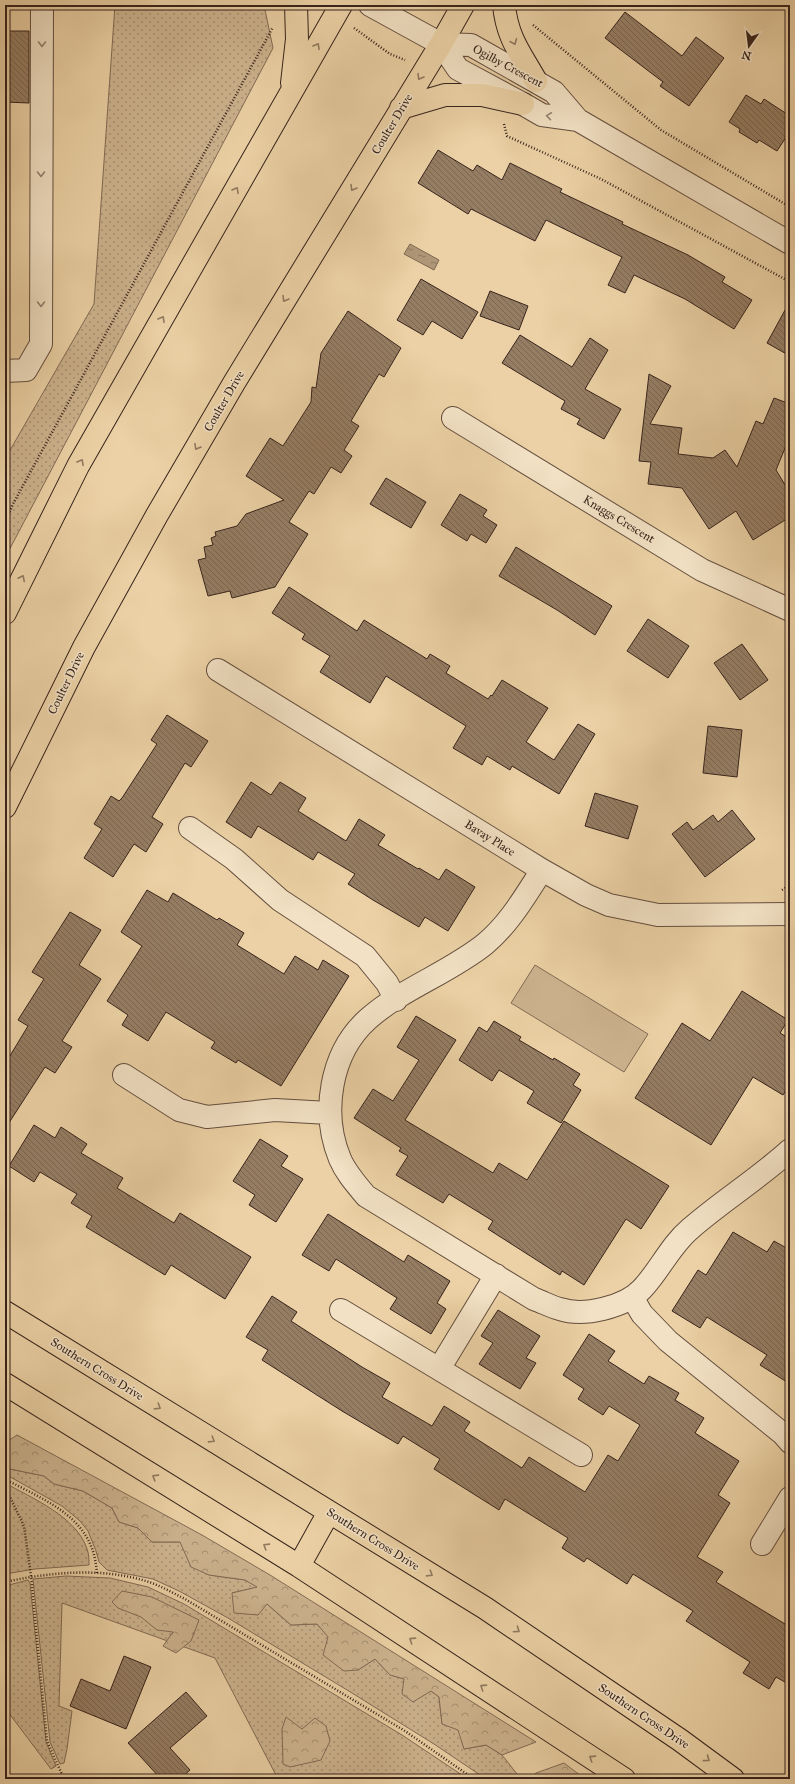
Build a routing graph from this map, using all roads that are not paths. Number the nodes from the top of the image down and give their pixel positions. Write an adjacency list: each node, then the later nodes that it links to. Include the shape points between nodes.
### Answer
1 (42, 5): 14 (street, one-way to 14, via 41,344 26,370)
2 (296, 5): 9 (main road, via 297,39)
3 (370, 5): 7 (street)
4 (463, 5): 7 (main road, Coulter Drive)
5 (504, 5): 8 (main road, one-way to 8, via 506,22 515,47)
6 (338, 10): 9 (main road, one-way to 6)
7 (441, 44): 8 (street, Ogilby Crescent, via 471,45); 10 (street, Ogilby Crescent, via 458,69); 11 (main road, Coulter Drive, one-way to 11)
8 (536, 81): 12 (street, Ogilby Crescent, via 554,92)
9 (291, 92): 17 (main road, one-way to 9, via 78,466)
10 (522, 104): 11 (main road, via 482,95 445,95); 12 (street, Ogilby Crescent, one-way to 10, via 542,115)
11 (402, 108): 19 (main road, Coulter Drive, one-way to 19, via 234,383 157,515 84,647)
12 (578, 120): 13 (street, Ogilby Crescent)
13 (790, 243)
14 (5, 371)
15 (453, 418): 16 (street, Knaggs Crescent, via 702,570)
16 (790, 610)
17 (5, 613)
18 (218, 670): 21 (street, Bavay Place)
19 (5, 807)
20 (190, 828): 23 (street, via 234,859 280,900 365,956)
21 (542, 870): 22 (street, Bavay Place, via 586,895 609,904 658,915); 23 (street, via 514,915 485,944)
22 (790, 914)
23 (396, 1000): 25 (street, via 368,1019 346,1046 330,1096)
24 (124, 1075): 25 (street, via 179,1110 207,1117 276,1110)
25 (329, 1113): 27 (street, via 340,1159 347,1173 366,1196)
26 (786, 1161): 29 (street, via 714,1208 682,1236 642,1289)
27 (496, 1275): 29 (street, via 534,1299 561,1310 589,1312); 33 (street)
28 (5, 1296): 32 (main road)
29 (632, 1297): 37 (street, via 642,1314 668,1341 784,1434)
30 (341, 1310): 33 (street)
31 (5, 1312): 32 (main road, Southern Cross Drive)
32 (42, 1335): 40 (main road, Southern Cross Drive, one-way to 40)
33 (439, 1369): 38 (street)
34 (5, 1384): 36 (main road)
35 (5, 1397): 36 (main road)
36 (60, 1418): 42 (main road, one-way to 36)
37 (790, 1442)
38 (581, 1455)
39 (790, 1498): 41 (street)
40 (329, 1512): 42 (main road); 44 (main road, Southern Cross Drive, one-way to 44, via 485,1608 680,1740)
41 (762, 1544)
42 (299, 1566): 43 (main road, one-way to 42)
43 (624, 1779)
44 (733, 1779)

